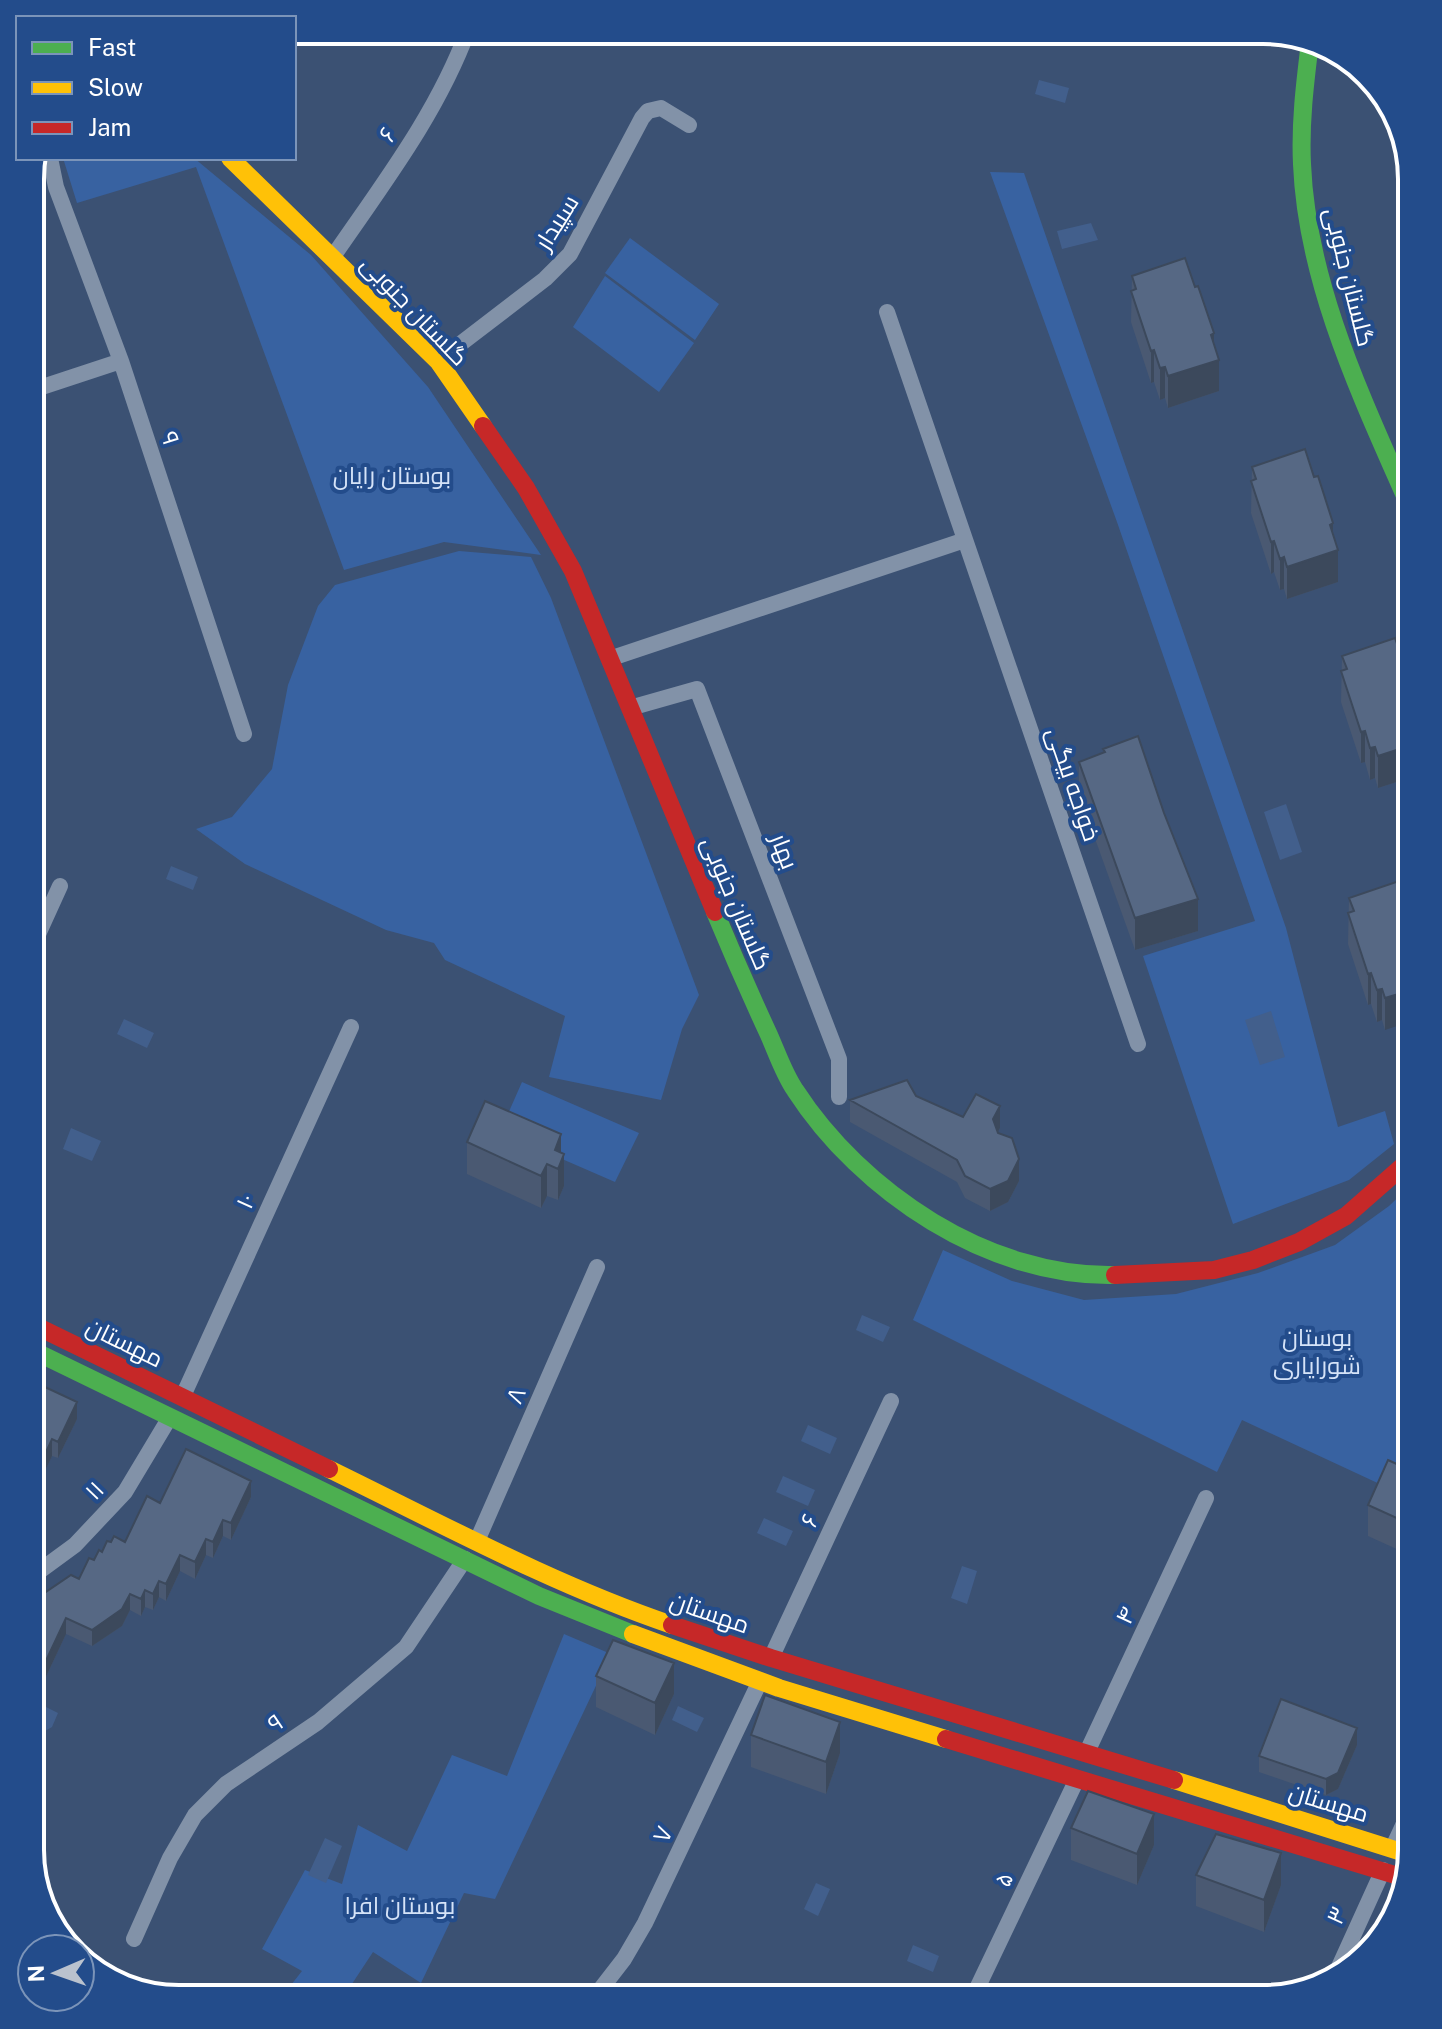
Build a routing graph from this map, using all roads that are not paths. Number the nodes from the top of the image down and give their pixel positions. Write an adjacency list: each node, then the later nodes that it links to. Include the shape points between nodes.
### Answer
1 (463, 44): 6 (street, ۶, via 425,122)
2 (1308, 52): 11 (street, گلستان جنوبی, via 1302,134 1310,230 1351,372)
3 (689, 125): 9 (street, سپیدار, via 661,108 648,111 570,254)
4 (50, 160): 8 (street, ۹)
5 (232, 160): 6 (street, گلستان جنوبی)
6 (332, 258): 9 (street, گلستان جنوبی)
7 (887, 312): 12 (street, خواجه بیگی)
8 (121, 361): 10 (street); 15 (street, ۹)
9 (438, 361): 13 (street, گلستان جنوبی, via 526,488 573,571)
10 (44, 386)
11 (1398, 480)
12 (965, 540): 13 (street); 19 (street, خواجه بیگی)
13 (609, 659): 14 (street, گلستان جنوبی)
14 (630, 708): 20 (street, بهار, via 697,689 839,1059); 21 (street, گلستان جنوبی, via 793,1088 833,1142 916,1214 989,1249 1058,1269 1141,1276 1214,1270 1299,1242 1346,1216)
15 (244, 734)
16 (60, 886): 17 (street)
17 (44, 921)
18 (351, 1027): 25 (street, ۱۰)
19 (1138, 1044)
20 (839, 1097)
21 (1398, 1170)
22 (597, 1267): 29 (street, ۸)
23 (44, 1330): 25 (street, مهستان)
24 (44, 1356): 27 (street)
25 (183, 1396): 27 (street); 29 (street, مهستان)
26 (891, 1401): 32 (street, ۶)
27 (170, 1417): 30 (street); 31 (street, ۱۱, via 125,1492 75,1545)
28 (1206, 1498): 34 (street, ۴)
29 (477, 1541): 30 (street); 32 (street, مهستان, via 626,1609)
30 (465, 1559): 33 (street, via 539,1596); 41 (street, ۹, via 406,1647 318,1722 226,1784 195,1815)
31 (44, 1568)
32 (771, 1658): 33 (street); 34 (street, مهستان)
33 (760, 1681): 35 (street); 43 (street, ۷, via 645,1923)
34 (1087, 1752): 35 (street); 37 (street, مهستان)
35 (1077, 1779): 39 (street); 44 (street, ۵)
36 (1398, 1836): 37 (street)
37 (1393, 1847): 38 (street, مهستان); 39 (street)
38 (1398, 1849)
39 (1383, 1870): 40 (street); 42 (street, ۳)
40 (1395, 1874)
41 (134, 1939)
42 (1343, 1958)
43 (604, 1985)
44 (979, 1985)

